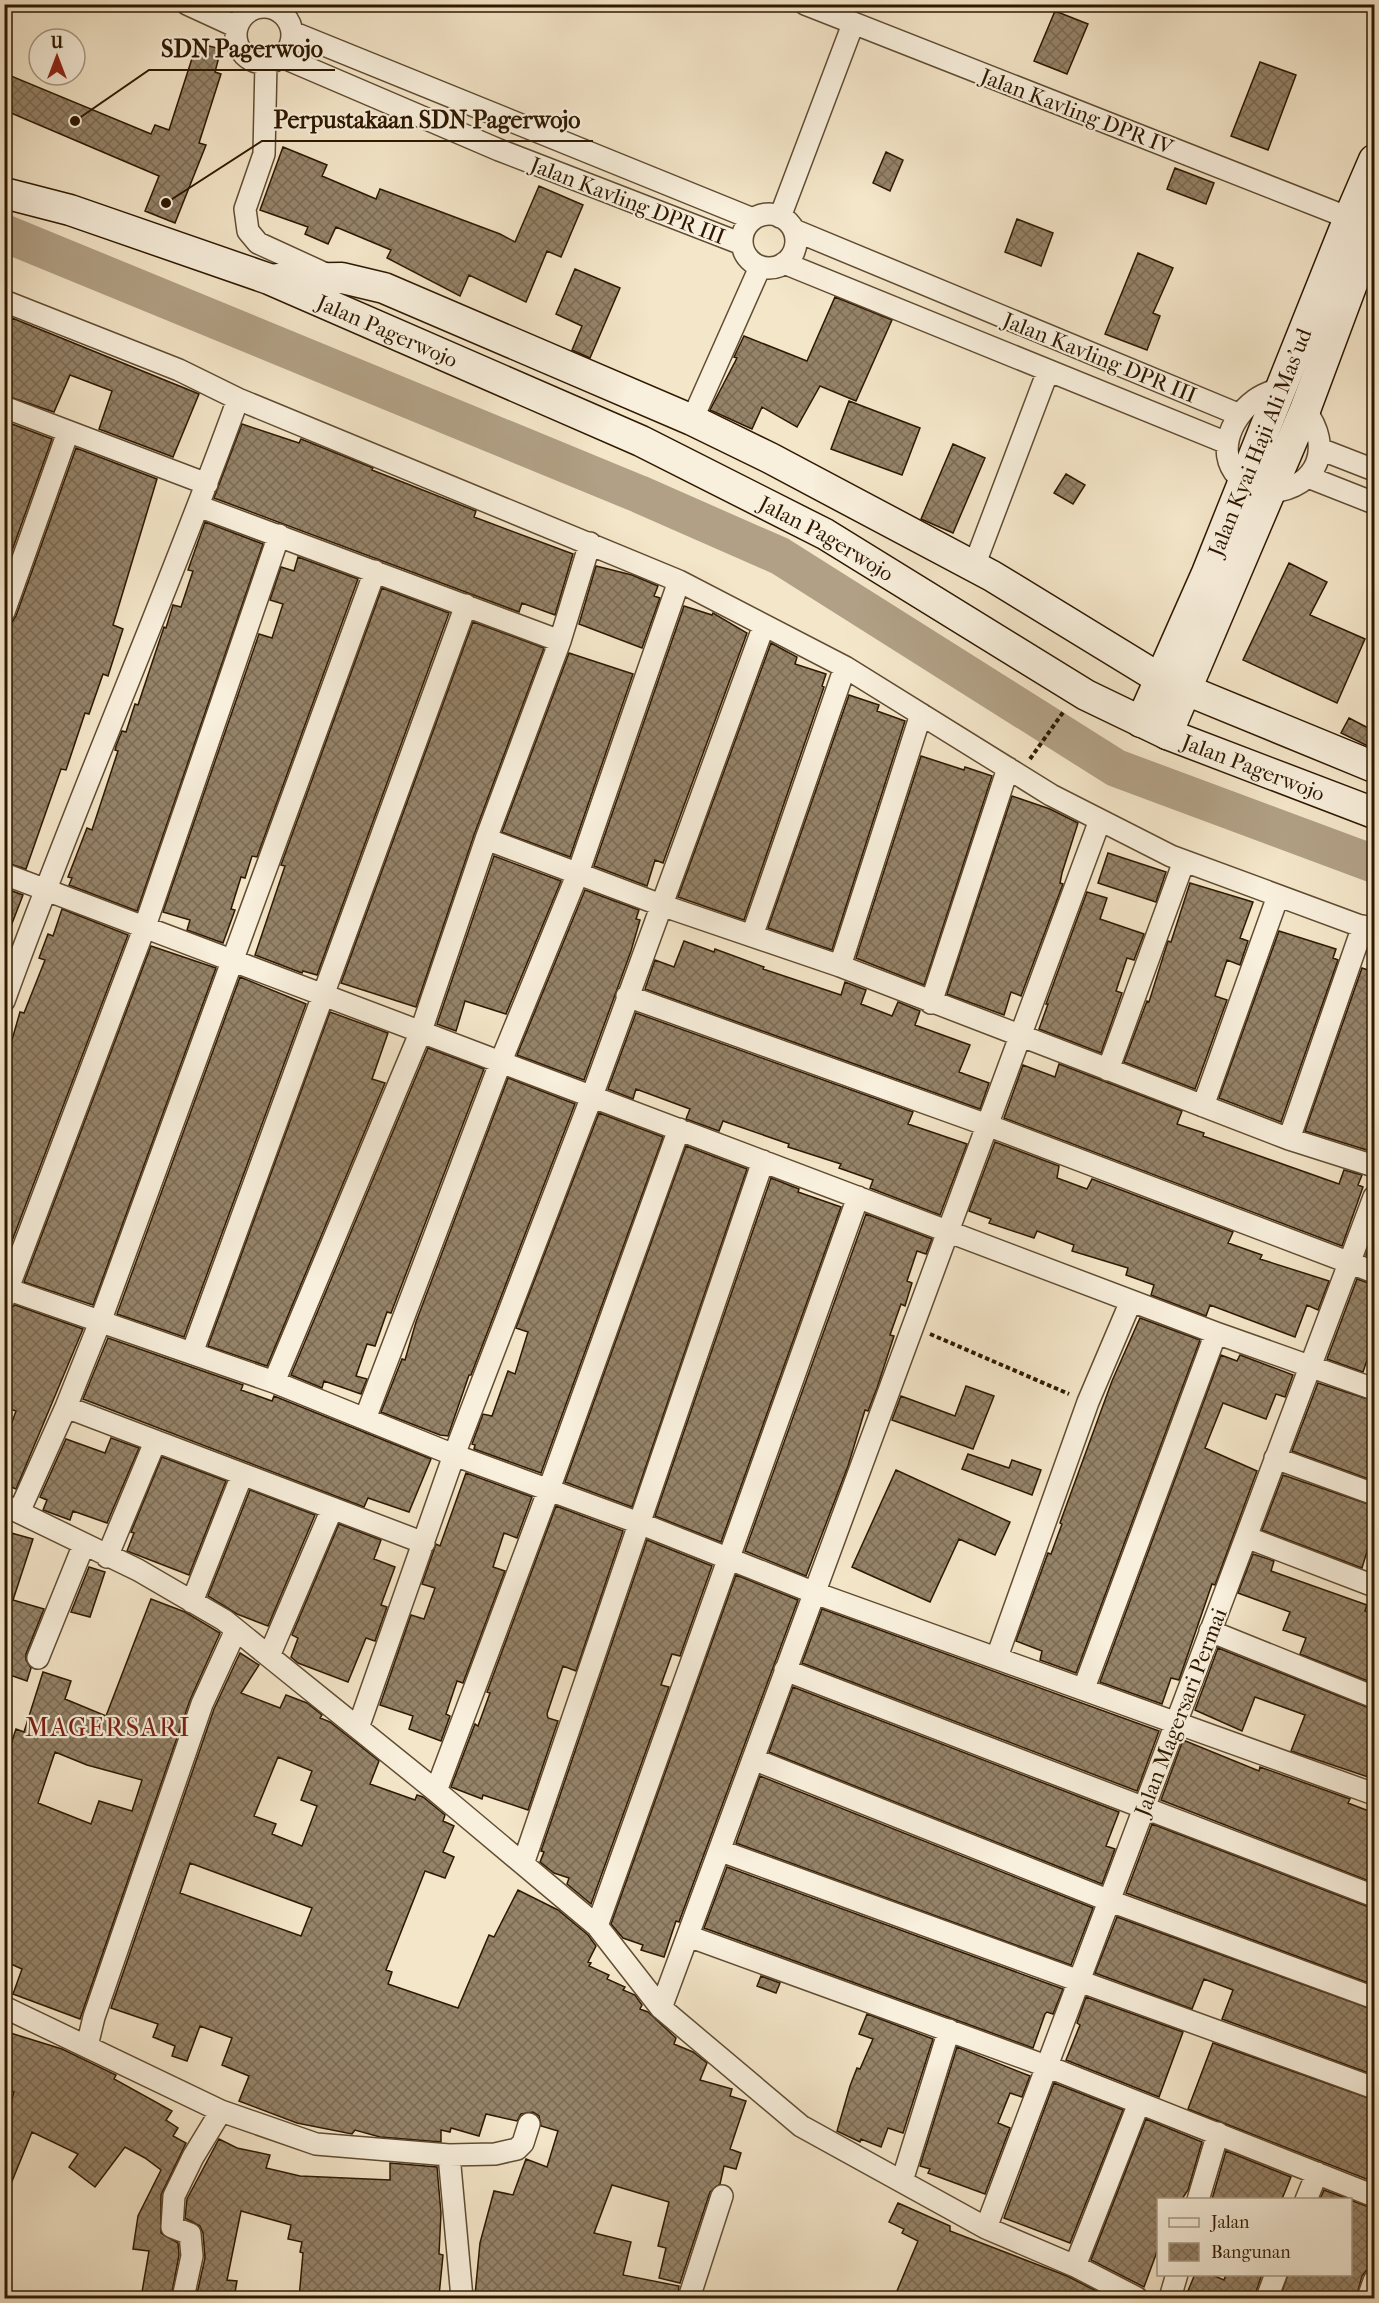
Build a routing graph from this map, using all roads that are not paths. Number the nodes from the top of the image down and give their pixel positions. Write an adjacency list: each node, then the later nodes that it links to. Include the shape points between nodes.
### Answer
1 (187, 4): 6 (street)
2 (805, 4): 5 (street, Jalan Kavling DPR IV)
3 (263, 6): 4 (street); 6 (street, via 243,16)
4 (291, 18): 7 (street, via 292,41); 10 (street, Jalan Kavling DPR III)
5 (853, 24): 11 (street, Jalan Kavling DPR IV); 12 (street)
6 (237, 27): 7 (street, via 239,49 247,57)
7 (274, 60): 13 (street, Jalan Kavling DPR III); 16 (street, via 264,154 245,209 248,231 258,243)
8 (1374, 160): 11 (main road, Jalan Kyai Haji Ali Mas'ud)
9 (4, 194): 17 (main road, Jalan Pagerwojo, via 70,210)
10 (753, 219): 12 (street, via 771,214); 13 (street, via 746,226)
11 (1362, 221): 22 (main road, Jalan Kyai Haji Ali Mas'ud); 25 (main road, Jalan Kyai Haji Ali Mas'ud)
12 (787, 224): 14 (street, via 795,248); 26 (street, Jalan Kavling DPR III)
13 (742, 243): 15 (street, via 750,260)
14 (784, 264): 15 (street); 21 (street, Jalan Kavling DPR III)
15 (760, 267): 27 (street)
16 (334, 278): 17 (main road, Jalan Pagerwojo); 19 (main road, Jalan Pagerwojo, via 384,288)
17 (269, 279): 20 (main road, Jalan Pagerwojo)
18 (4, 301): 23 (street, via 179,370)
19 (470, 323): 20 (main road); 27 (main road, Jalan Pagerwojo)
20 (457, 360): 50 (main road, Jalan Pagerwojo, via 642,441 825,534 1086,695)
21 (1048, 371): 29 (street, Jalan Kavling DPR III); 40 (street)
22 (1282, 388): 26 (street, via 1262,395); 33 (main road, Jalan Kyai Haji Ali Mas'ud)
23 (238, 399): 34 (street); 39 (street)
24 (4, 407): 28 (street)
25 (1305, 410): 30 (street, via 1316,425); 35 (main road, Jalan Kyai Haji Ali Mas'ud)
26 (1240, 415): 29 (street)
27 (692, 420): 40 (main road, Jalan Pagerwojo)
28 (68, 432): 34 (street); 44 (street)
29 (1227, 444): 33 (street, via 1231,467)
30 (1320, 449): 31 (street); 32 (street, via 1317,464)
31 (1374, 470)
32 (1308, 477): 35 (street, via 1297,486); 36 (street)
33 (1244, 481): 48 (main road, Jalan Kyai Haji Ali Mas'ud)
34 (207, 484): 37 (street)
35 (1271, 492): 48 (main road, Jalan Kyai Haji Ali Mas'ud)
36 (1374, 503)
37 (198, 506): 38 (street); 59 (street)
38 (279, 535): 41 (street); 62 (street)
39 (590, 543): 42 (street); 46 (street)
40 (974, 566): 48 (main road, Jalan Pagerwojo)
41 (375, 571): 43 (street); 65 (street)
42 (679, 582): 45 (street); 57 (street)
43 (466, 605): 46 (street); 67 (street)
44 (4, 612)
45 (764, 625): 47 (street); 61 (street)
46 (560, 641): 55 (street)
47 (845, 667): 49 (street); 64 (street)
48 (1173, 685): 50 (main road, Jalan Kyai Haji Ali Mas'ud); 51 (main road, Jalan Pagerwojo)
49 (921, 714): 52 (street); 66 (street)
50 (1154, 728): 53 (main road, Jalan Pagerwojo)
51 (1374, 767)
52 (1008, 768): 54 (street); 70 (street)
53 (1374, 813)
54 (1100, 820): 56 (street); 72 (street)
55 (486, 838): 57 (street); 71 (street)
56 (1184, 861): 60 (street); 74 (street)
57 (578, 873): 61 (street); 73 (street)
58 (4, 874): 59 (street)
59 (46, 889): 62 (street); 69 (street)
60 (1278, 896): 63 (street); 76 (street)
61 (661, 905): 64 (street); 68 (street)
62 (144, 929): 65 (street); 87 (street)
63 (1369, 929): 79 (street)
64 (752, 936): 66 (street)
65 (234, 960): 67 (street); 89 (street)
66 (840, 966): 70 (street)
67 (324, 994): 71 (street); 91 (street)
68 (627, 996): 75 (street); 77 (street)
69 (4, 1001)
70 (931, 1003): 72 (street)
71 (421, 1031): 73 (street); 93 (street)
72 (1020, 1036): 74 (street); 77 (street)
73 (501, 1061): 75 (street); 96 (street)
74 (1108, 1070): 76 (street)
75 (592, 1096): 78 (street); 98 (street)
76 (1203, 1106): 79 (street)
77 (987, 1125): 84 (street); 85 (street)
78 (679, 1129): 80 (street); 101 (street)
79 (1289, 1139): 81 (street)
80 (763, 1161): 82 (street); 105 (street)
81 (1374, 1166)
82 (858, 1197): 84 (street); 110 (street)
83 (1374, 1197): 85 (street, Jalan Magersari Permai)
84 (950, 1232): 88 (street); 112 (street)
85 (1348, 1263): 86 (street); 92 (street, Jalan Magersari Permai)
86 (1374, 1272)
87 (6, 1292): 89 (street)
88 (1131, 1301): 90 (street); 117 (street, via 1088,1402)
89 (100, 1322): 91 (street); 95 (street)
90 (1215, 1333): 92 (street); 120 (street)
91 (192, 1353): 93 (street)
92 (1311, 1367): 94 (street); 99 (street, Jalan Magersari Permai)
93 (274, 1382): 96 (street)
94 (1374, 1389)
95 (66, 1407): 97 (street); 103 (street)
96 (365, 1419): 98 (street)
97 (154, 1442): 100 (street); 109 (street)
98 (454, 1455): 101 (street); 107 (street)
99 (1275, 1458): 102 (street); 106 (street, Jalan Magersari Permai)
100 (242, 1475): 104 (street); 113 (street)
101 (548, 1492): 105 (street); 125 (street)
102 (1374, 1494)
103 (12, 1508): 108 (street)
104 (332, 1509): 107 (street); 116 (street)
105 (639, 1523): 110 (street); 129 (street)
106 (1246, 1537): 111 (street); 115 (street, Jalan Magersari Permai)
107 (424, 1543): 123 (street)
108 (84, 1544): 109 (street); 118 (street)
109 (107, 1557): 113 (street, via 138,1570)
110 (729, 1558): 112 (street); 132 (street)
111 (1374, 1586)
112 (815, 1593): 117 (street); 119 (street)
113 (192, 1602): 114 (street)
114 (236, 1630): 116 (street); 139 (street, via 202,1704)
115 (1210, 1631): 121 (street); 122 (street, Jalan Magersari Permai)
116 (269, 1656): 123 (street)
117 (997, 1657): 120 (street)
118 (38, 1658)
119 (785, 1670): 124 (street); 127 (street)
120 (1084, 1688): 122 (street)
121 (1374, 1697)
122 (1177, 1722): 126 (street); 127 (street, Jalan Magersari Permai)
123 (358, 1728): 125 (street)
124 (753, 1759): 128 (street); 131 (street)
125 (436, 1791): 129 (street)
126 (1374, 1794)
127 (1143, 1809): 130 (street); 131 (street, Jalan Magersari Permai)
128 (721, 1851): 133 (street); 134 (street)
129 (523, 1864): 132 (street)
130 (1374, 1896)
131 (1110, 1901): 134 (street, Jalan Magersari Permai); 135 (street)
132 (597, 1926): 137 (street)
133 (688, 1936): 137 (street); 138 (street)
134 (1079, 1981): 140 (street, Jalan Magersari Permai); 141 (street)
135 (1374, 1998)
136 (4, 2007): 139 (street)
137 (661, 2008): 148 (street, via 801,2126)
138 (949, 2030): 140 (street); 148 (street)
139 (87, 2046): 143 (street)
140 (1046, 2066): 142 (street); 153 (street, Jalan Magersari Permai)
141 (1374, 2088)
142 (1139, 2103): 145 (street); 154 (street)
143 (221, 2111): 146 (street, via 316,2144); 159 (street, via 174,2196 172,2227 190,2234 192,2256)
144 (529, 2124): 146 (street, via 517,2149 495,2154)
145 (1218, 2133): 147 (street); 151 (street)
146 (449, 2155): 160 (street)
147 (1317, 2173): 150 (street); 152 (street)
148 (902, 2181): 153 (street)
149 (722, 2196): 161 (street)
150 (1374, 2196)
151 (1198, 2198)
152 (1306, 2198)
153 (986, 2228): 154 (street)
154 (1075, 2266): 158 (street)
155 (1176, 2276): 163 (street)
156 (1275, 2276): 164 (street)
157 (1374, 2281): 165 (street)
158 (1102, 2290): 162 (street)
159 (183, 2298)
160 (462, 2298)
161 (689, 2298)
162 (1137, 2298)
163 (1170, 2298)
164 (1267, 2298)
165 (1368, 2298)

